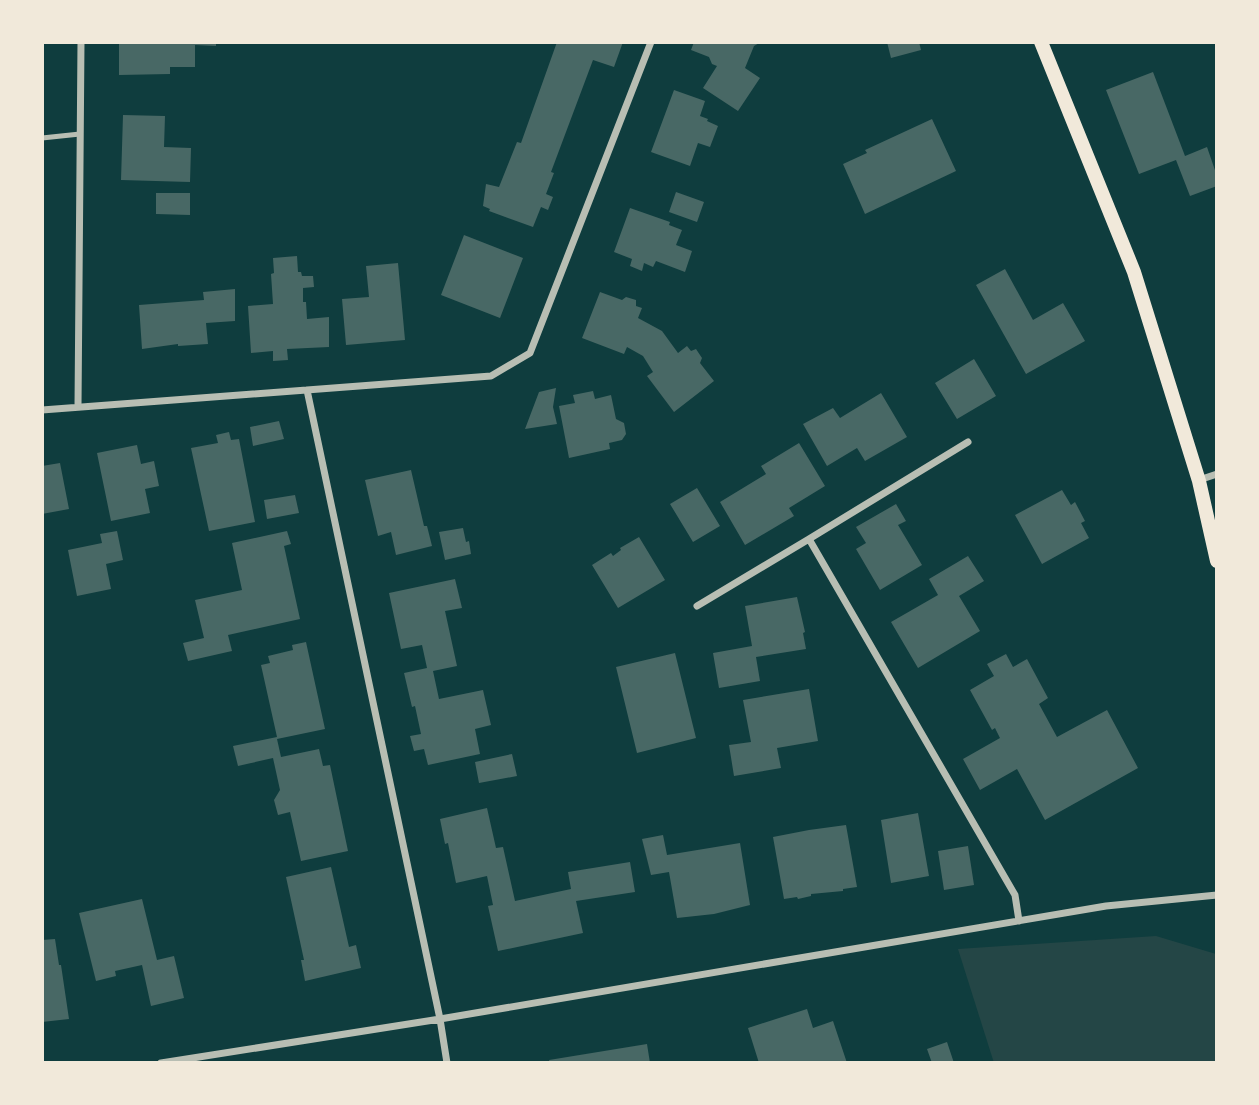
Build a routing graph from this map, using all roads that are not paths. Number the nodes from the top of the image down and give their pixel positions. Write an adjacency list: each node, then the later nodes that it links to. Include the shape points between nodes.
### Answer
1 (81, 42): 4 (street)
2 (651, 42): 6 (street, via 530,353 492,376)
3 (1041, 42): 11 (main road, via 1134,272)
4 (80, 134): 5 (lane); 7 (street)
5 (42, 138)
6 (307, 390): 7 (street); 17 (street)
7 (78, 407): 8 (street)
8 (42, 410)
9 (968, 442): 12 (street)
10 (1217, 474): 11 (street)
11 (1199, 481): 13 (main road)
12 (809, 538): 14 (street); 16 (street, via 1015,895)
13 (1217, 561)
14 (697, 606)
15 (1217, 895): 16 (street, via 1106,906)
16 (1019, 921): 17 (street)
17 (440, 1019): 18 (street); 19 (street)
18 (161, 1063)
19 (447, 1063)

